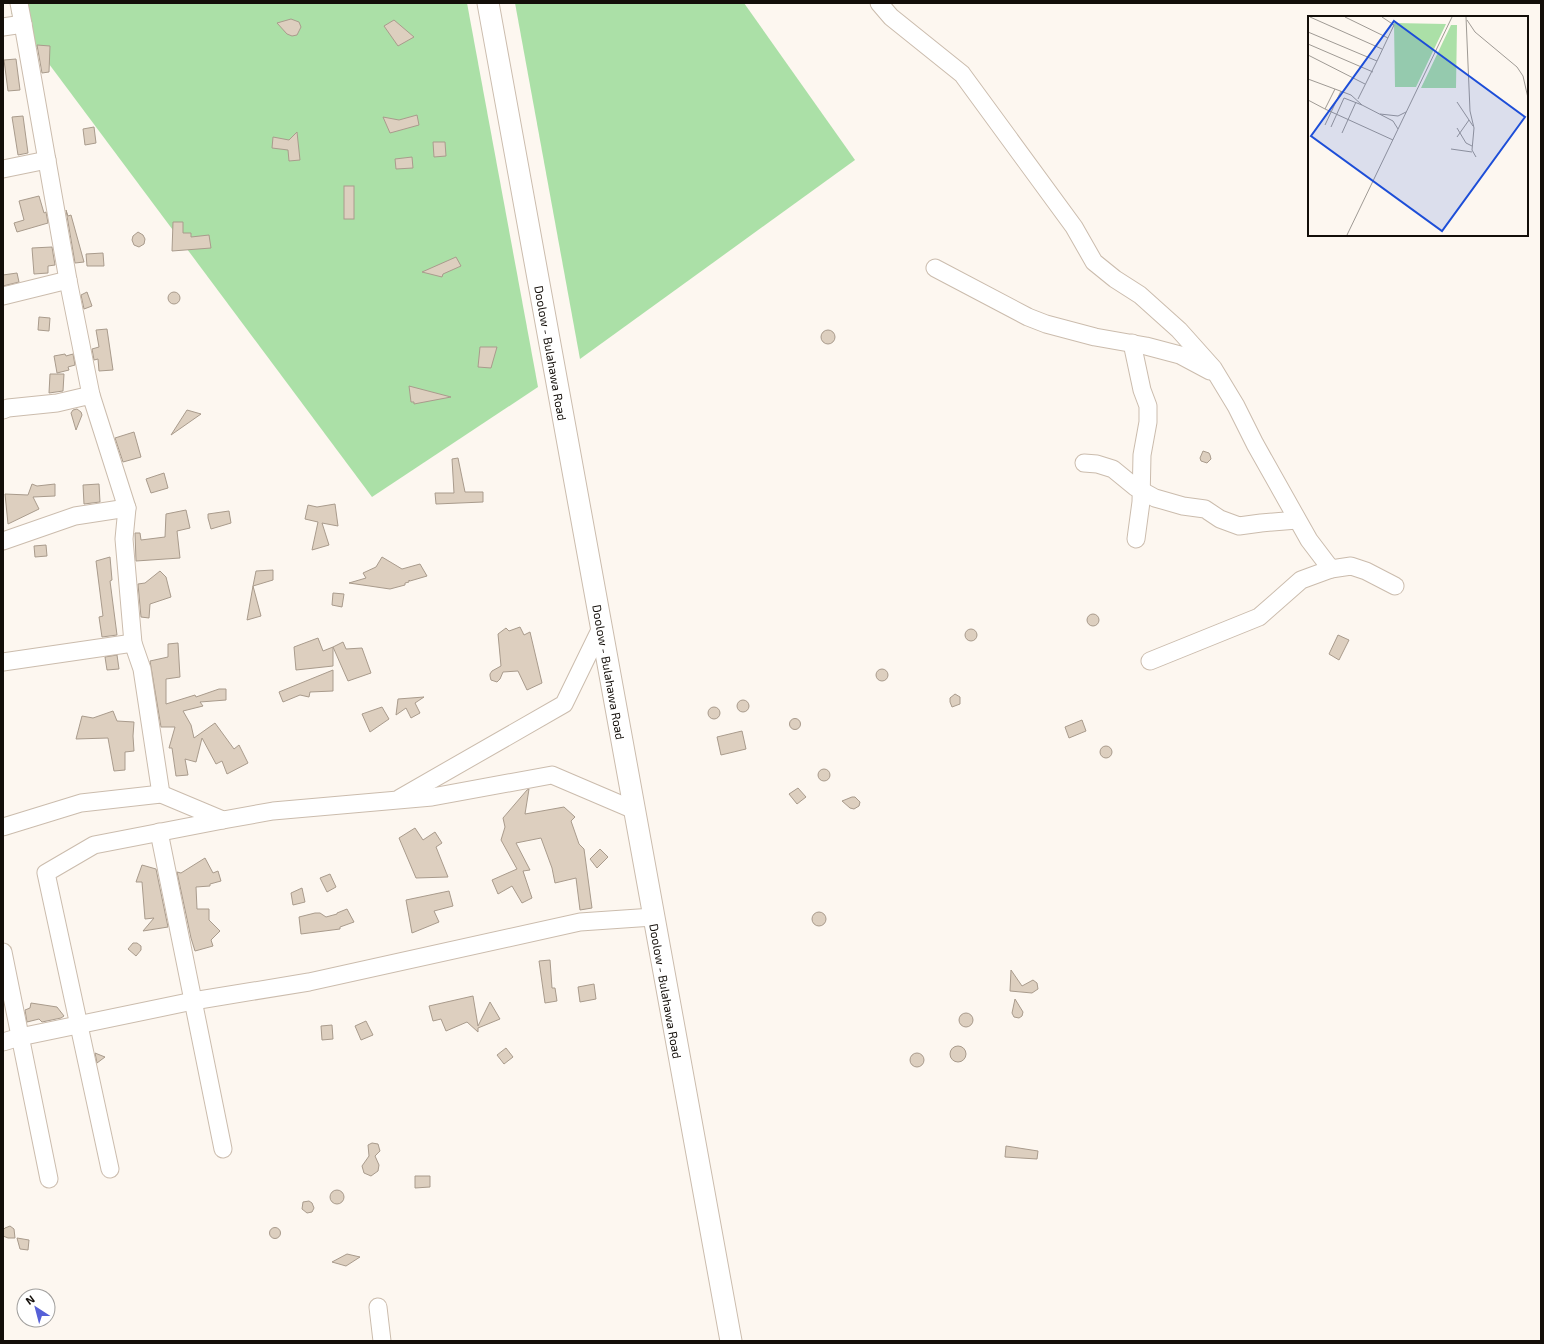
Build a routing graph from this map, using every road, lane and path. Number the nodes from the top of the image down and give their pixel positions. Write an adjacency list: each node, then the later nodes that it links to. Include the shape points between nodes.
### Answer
1 (19, 3): 4 (street)
2 (488, 3): 23 (main road, Doolow - Bulahawa Road)
3 (879, 3): 12 (street, via 891,17 962,74 1074,227 1094,262 1140,295 1179,330)
4 (23, 24): 5 (street); 6 (street)
5 (3, 26)
6 (47, 160): 7 (street); 9 (street)
7 (3, 169)
8 (935, 268): 11 (street, via 1046,324 1095,337)
9 (68, 280): 10 (street); 13 (street)
10 (3, 296)
11 (1132, 343): 12 (street, via 1180,355); 16 (street, via 1148,406)
12 (1218, 375): 18 (street)
13 (91, 395): 14 (street, via 57,404); 17 (street)
14 (3, 410)
15 (1084, 463): 16 (street, via 1113,469)
16 (1141, 490): 18 (street, via 1155,498 1205,509 1239,526); 19 (street)
17 (126, 508): 20 (street, via 75,516); 24 (street, via 124,539)
18 (1298, 520): 21 (street, via 1309,540)
19 (1136, 539)
20 (3, 541)
21 (1331, 569): 22 (street, via 1351,566); 25 (street, via 1301,580 1259,617)
22 (1395, 586)
23 (601, 628): 28 (street, via 564,704); 29 (main road, Doolow - Bulahawa Road)
24 (133, 643): 26 (street); 27 (street, via 142,669)
25 (1150, 661)
26 (3, 662)
27 (161, 794): 30 (street); 31 (street, via 81,803)
28 (393, 802): 29 (street, via 432,798 552,775); 30 (street, via 273,811)
29 (634, 810): 33 (main road, Doolow - Bulahawa Road)
30 (223, 820): 32 (street)
31 (3, 827)
32 (159, 832): 35 (street); 36 (street, via 94,845 46,873)
33 (653, 917): 35 (street, via 580,922 309,982); 44 (main road, Doolow - Bulahawa Road)
34 (3, 952): 37 (street)
35 (193, 1001): 36 (street); 39 (street)
36 (79, 1025): 37 (street); 40 (street)
37 (20, 1037): 38 (street); 41 (street)
38 (3, 1042)
39 (223, 1149)
40 (110, 1169)
41 (49, 1178)
42 (378, 1307): 43 (street)
43 (382, 1341)
44 (731, 1341)

